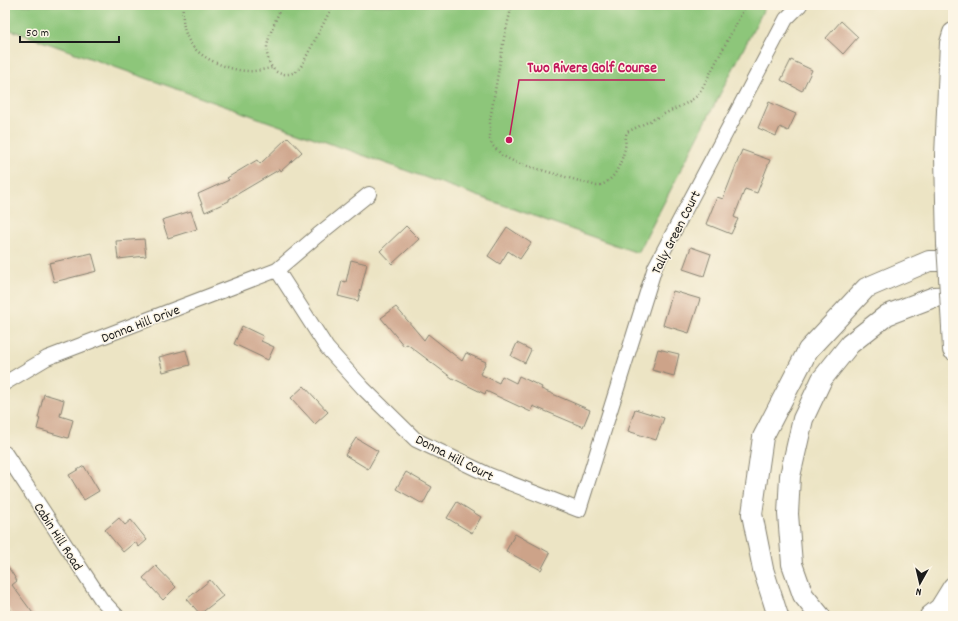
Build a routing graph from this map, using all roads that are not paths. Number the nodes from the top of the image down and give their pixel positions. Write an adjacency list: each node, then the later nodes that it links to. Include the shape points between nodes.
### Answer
1 (800, 5): 11 (street, Tally Green Court, via 786,19 655,267)
2 (953, 33): 4 (highway, via 950,43 946,156)
3 (369, 194): 5 (street, Donna Hill Drive)
4 (950, 252): 7 (highway, bridge); 14 (highway, via 866,288 808,350 763,437 752,514 763,569)
5 (277, 270): 9 (street, Donna Hill Drive, via 47,358); 11 (street, Donna Hill Court, via 326,348 416,440 489,475 579,510)
6 (953, 296): 15 (highway, via 934,297 887,315 850,344 822,378 803,419 790,476 788,514 792,564 803,595)
7 (952, 328): 8 (highway)
8 (953, 350)
9 (5, 382)
10 (5, 453): 13 (street, Cabin Hill Road, via 101,599)
11 (589, 478)
12 (953, 587): 16 (highway, via 940,608)
13 (117, 616)
14 (778, 616)
15 (820, 616)
16 (930, 616)

